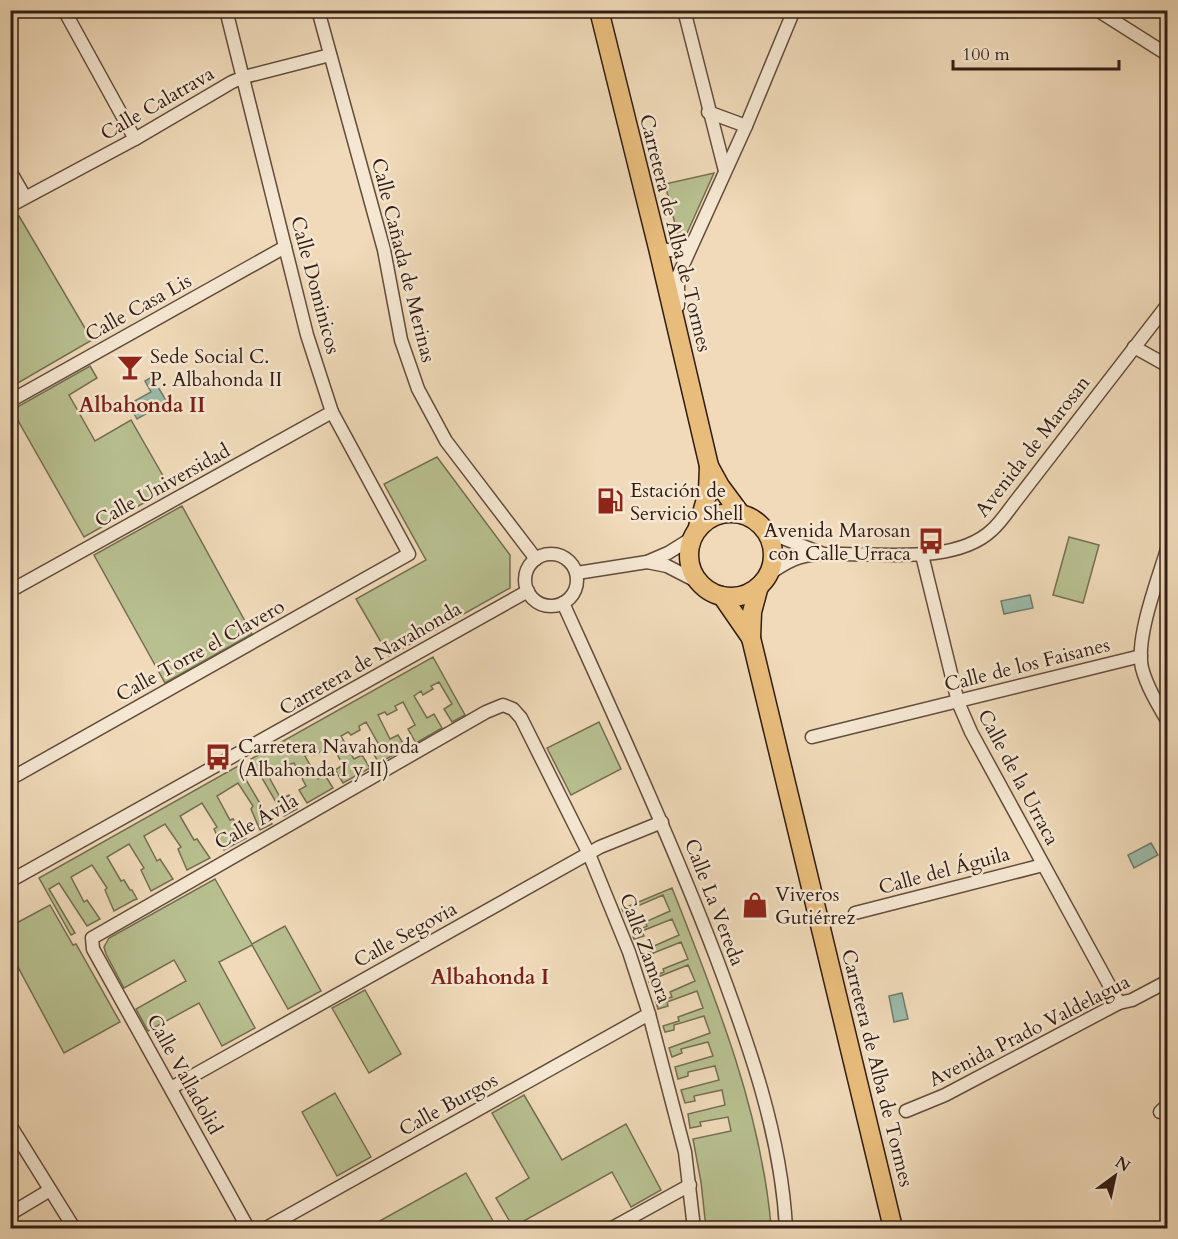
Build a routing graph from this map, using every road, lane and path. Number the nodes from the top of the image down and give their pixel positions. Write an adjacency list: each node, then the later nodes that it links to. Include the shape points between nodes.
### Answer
1 (64, 10): 13 (street)
2 (226, 10): 10 (street, Calle Dominicos)
3 (318, 10): 8 (street, Calle Cañada de Merinas)
4 (599, 10): 20 (main road, Carretera de Alba de Tormes)
5 (684, 10): 11 (street)
6 (794, 10): 12 (street)
7 (1097, 10): 9 (street)
8 (330, 55): 10 (street, Calle Calatrava); 35 (street, Calle Cañada de Merinas, via 384,250 401,340 418,389 446,441)
9 (1167, 55)
10 (244, 77): 13 (street, Calle Calatrava); 19 (street, Calle Dominicos)
11 (708, 112): 12 (street); 15 (street)
12 (746, 126): 15 (street)
13 (135, 139): 16 (street, Calle Calatrava)
14 (10, 171): 16 (street)
15 (724, 171): 18 (street)
16 (25, 197): 17 (street, Calle Calatrava)
17 (10, 206)
18 (692, 242): 20 (street, via 682,250); 22 (street, via 678,276)
19 (285, 247): 25 (street, Calle Casa Lis); 26 (street, Calle Dominicos)
20 (658, 248): 22 (main road, Carretera de Alba de Tormes)
21 (1167, 304): 23 (street, Avenida de Marosan)
22 (679, 337): 27 (main road, Carretera de Alba de Tormes)
23 (1134, 347): 24 (street); 34 (street, Avenida de Marosan, via 992,530 966,546)
24 (1167, 366)
25 (10, 401)
26 (332, 412): 32 (street, Calle Dominicos); 40 (street, Calle Universidad)
27 (709, 466): 28 (main road, Carretera de Alba de Tormes); 30 (main road, Carretera de Alba de Tormes, via 708,492)
28 (740, 513): 29 (main road, via 757,521); 30 (main road, via 710,518)
29 (766, 532): 33 (street, Avenida de Marosan); 38 (main road, via 773,547 773,561)
30 (695, 533): 36 (street, via 668,554); 39 (main road, via 688,553)
31 (1167, 546): 45 (street, Calle de los Faisanes, via 1146,621)
32 (409, 554): 51 (street, Calle Torre el Clavero)
33 (822, 554): 34 (street, Avenida de Marosan); 38 (street, Avenida de Marosan, via 800,557)
34 (922, 555): 46 (street, Calle de la Urraca)
35 (536, 559): 37 (street, via 547,554 563,557); 41 (street, via 525,579)
36 (647, 562): 37 (street); 39 (street, via 667,566)
37 (577, 573): 43 (street, via 575,590)
38 (764, 580): 42 (main road, via 748,594); 44 (main road, Carretera de Alba de Tormes, via 752,612)
39 (699, 583): 42 (main road)
40 (10, 591)
41 (528, 591): 43 (street, via 543,604); 55 (street, Carretera de Navahonda)
42 (722, 596): 44 (main road, Carretera de Alba de Tormes)
43 (563, 603): 52 (street, Calle La Vereda)
44 (751, 638): 73 (main road, Carretera de Alba de Tormes)
45 (1141, 656): 46 (street, Calle de los Faisanes); 48 (street, via 1142,668)
46 (958, 702): 49 (street, Calle de los Faisanes); 54 (street, Calle de la Urraca)
47 (503, 705): 53 (street, Calle Zamora, via 521,718); 57 (street, Calle Ávila)
48 (1167, 722)
49 (812, 737)
50 (10, 763): 51 (street)
51 (14, 777)
52 (662, 822): 53 (street, Calle Segovia); 72 (street, Calle La Vereda, via 749,1045 770,1124)
53 (589, 854): 60 (street, Calle Zamora, via 629,952); 61 (street, Calle Segovia)
54 (1043, 865): 56 (street, Calle del Águila); 59 (street, Calle de la Urraca)
55 (10, 881)
56 (855, 913)
57 (92, 938): 61 (street, Calle Valladolid, via 93,949)
58 (1167, 981): 59 (street, Avenida Prado Valdelagua)
59 (1119, 1003): 62 (street, Avenida Prado Valdelagua, via 945,1095)
60 (649, 1014): 64 (street, Calle Zamora); 69 (street, Calle Burgos)
61 (171, 1088): 68 (street, Calle Valladolid)
62 (906, 1111)
63 (10, 1125): 65 (street)
64 (690, 1185): 70 (street); 71 (street, Calle Zamora)
65 (50, 1190): 66 (street); 67 (street)
66 (10, 1214)
67 (74, 1228)
68 (248, 1228)
69 (266, 1228)
70 (612, 1228)
71 (694, 1228)
72 (786, 1228)
73 (893, 1228)

